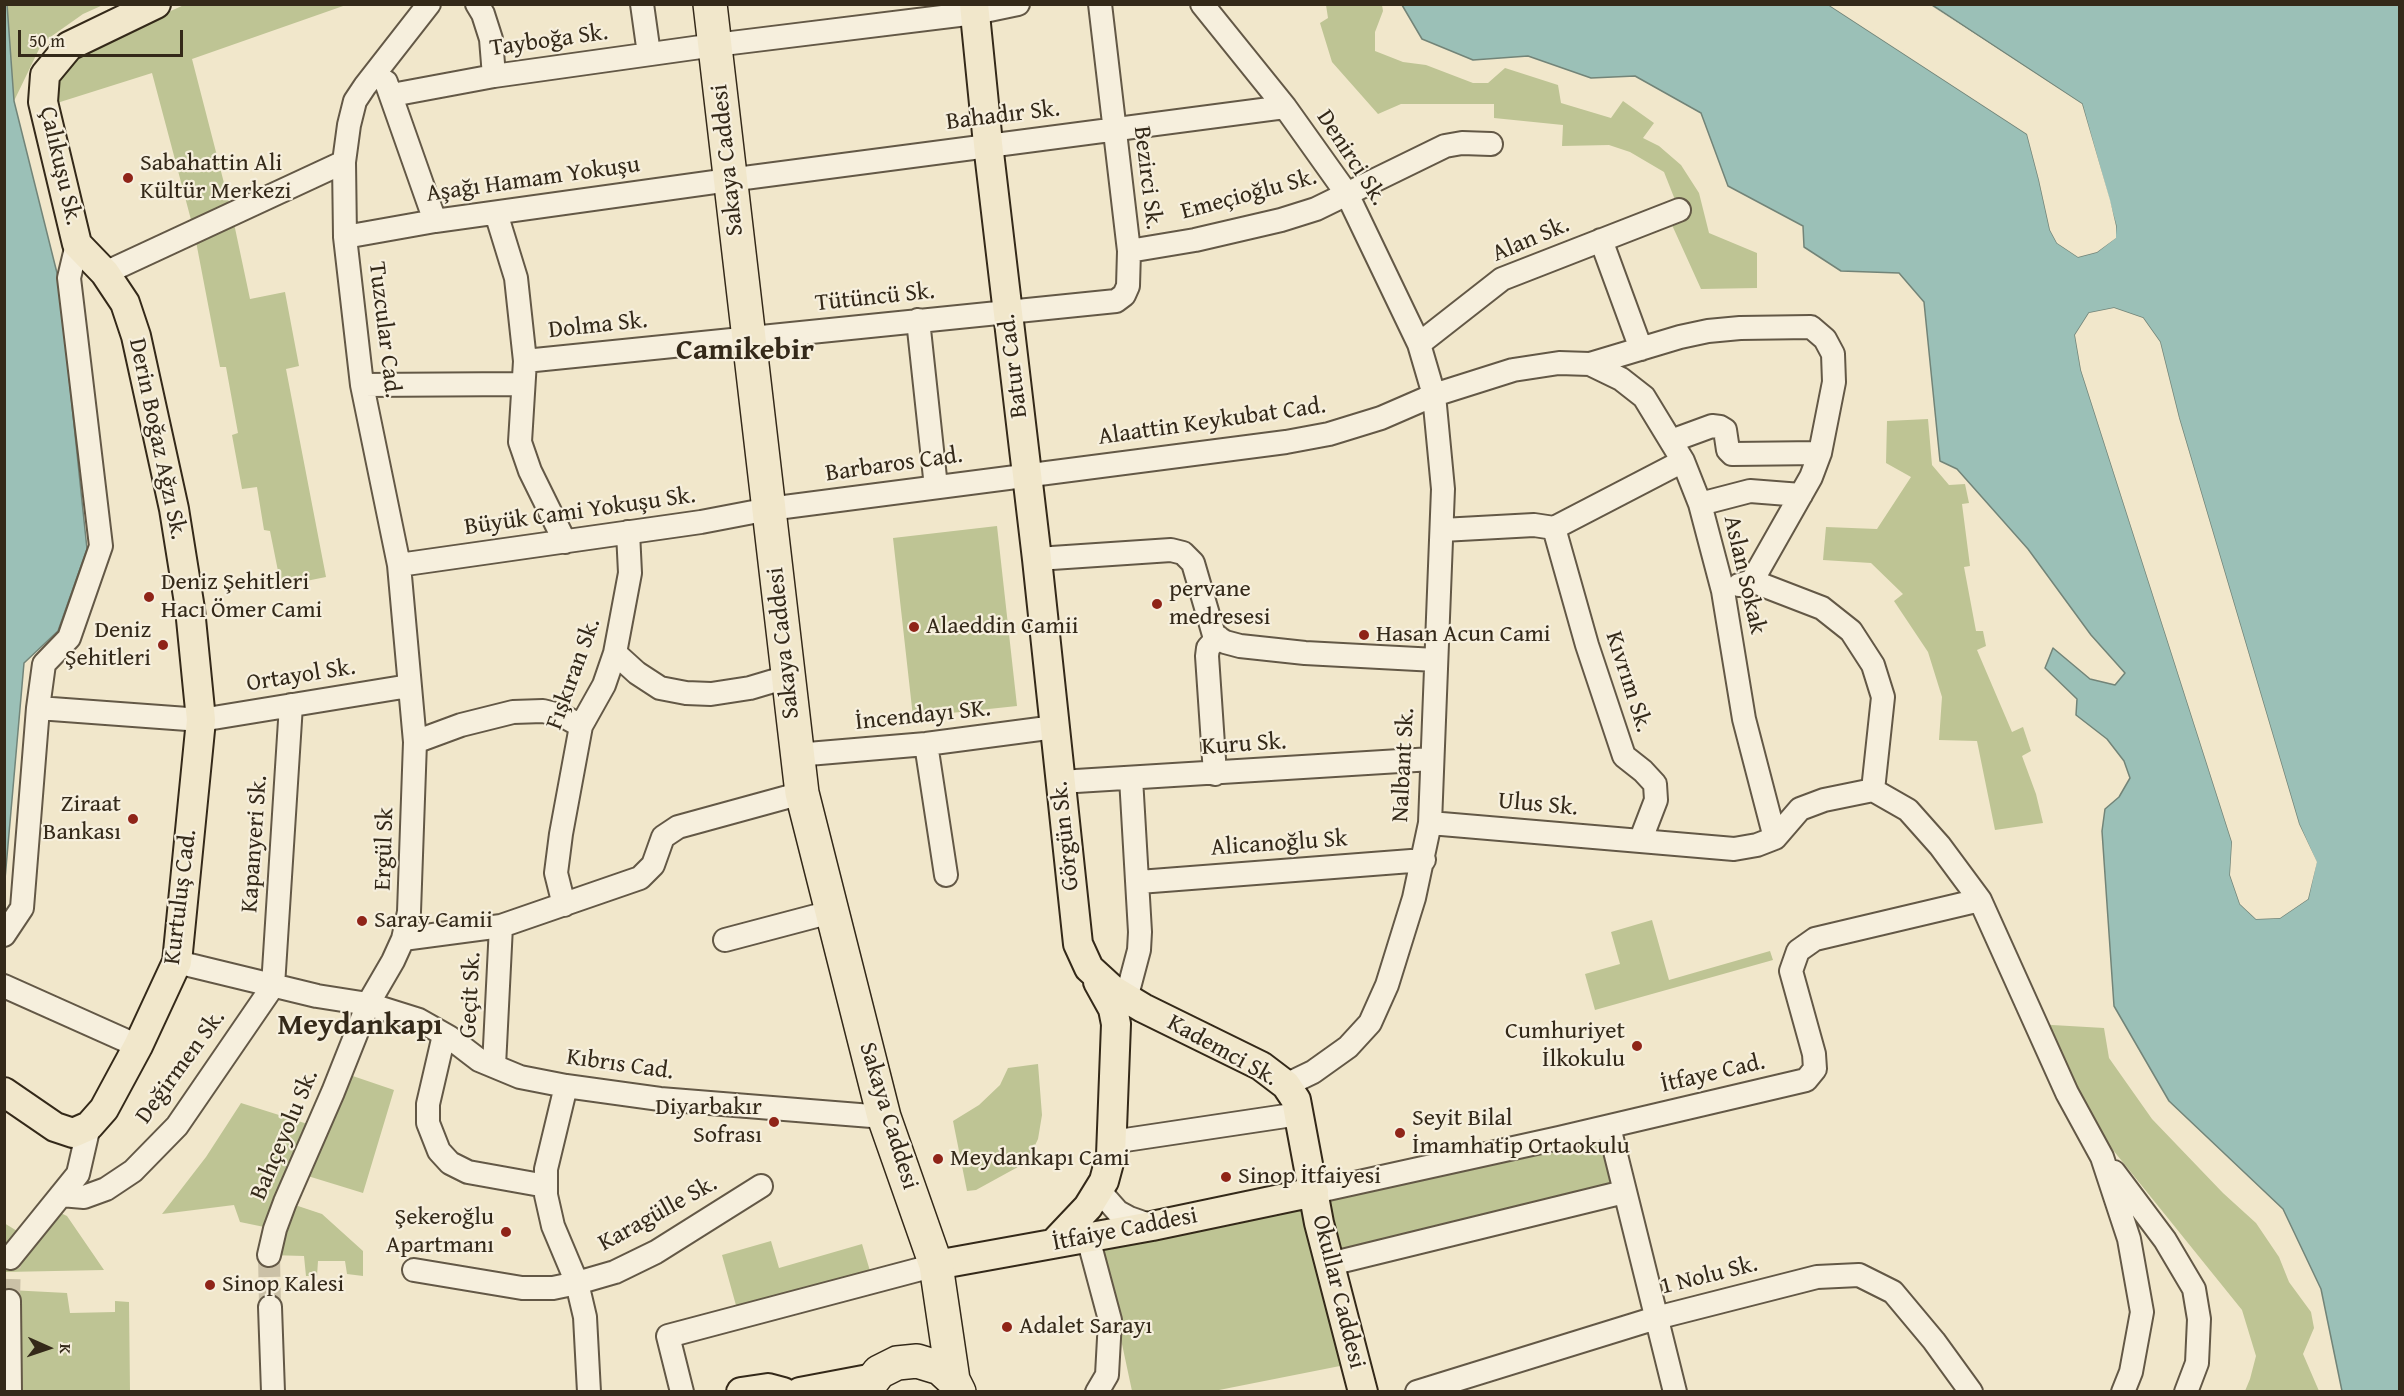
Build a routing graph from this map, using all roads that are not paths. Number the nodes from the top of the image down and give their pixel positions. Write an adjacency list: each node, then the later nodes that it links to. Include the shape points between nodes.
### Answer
1 (156, 4): 27 (main road, Çalıkuşu Sk., via 69,46 45,75 43,102)
2 (429, 4): 12 (street, Tuzcular Cad.)
3 (477, 4): 13 (street, via 491,39)
4 (642, 4): 11 (street)
5 (710, 4): 10 (highway, Sakaya Caddesi)
6 (1018, 4): 9 (street, Tayboğa Sk.)
7 (1100, 4): 16 (street, Bezirci Sk.)
8 (1202, 4): 15 (street, Denirci Sk.)
9 (974, 9): 10 (street, Tayboğa Sk.); 17 (main road, Batur Cad.)
10 (715, 45): 11 (street, Tayboğa Sk.); 20 (highway, Sakaya Caddesi)
11 (649, 54): 13 (street, Tayboğa Sk.)
12 (380, 67): 14 (street); 19 (street, Tuzcular Cad., via 355,102)
13 (494, 76): 14 (street, Tayboğa Sk.)
14 (392, 95): 24 (street)
15 (1285, 107): 16 (street, Bahadır Sk.); 21 (street, Denirci Sk.)
16 (1113, 129): 17 (street, Bahadır Sk.); 28 (street, Bezirci Sk.)
17 (988, 144): 20 (street, Bahadır Sk.); 30 (main road, Batur Cad.)
18 (1491, 144): 21 (street, Emeçioğlu Sk., via 1445,146)
19 (344, 162): 25 (street, Tuzcular Cad.); 29 (street)
20 (729, 180): 23 (street, Aşağı Hamam Yokuşu); 32 (highway, Sakaya Caddesi)
21 (1347, 194): 28 (street, Emeçioğlu Sk., via 1316,209 1251,228); 33 (street, Denirci Sk.)
22 (1679, 210): 26 (street, Alan Sk.)
23 (496, 213): 24 (street, Aşağı Hamam Yokuşu); 35 (street, via 516,278)
24 (435, 221): 25 (street, Aşağı Hamam Yokuşu)
25 (345, 237): 38 (street, Tuzcular Cad.)
26 (1601, 240): 33 (street, Alan Sk., via 1502,279); 34 (street)
27 (77, 244): 29 (main road, Çalıkuşu Sk.); 62 (street, via 69,278 101,546 69,638 44,664)
28 (1129, 251): 30 (street, Bezirci Sk., via 1128,286 1116,301)
29 (105, 273): 63 (main road, Derin Boğaz Ağzı Sk., via 125,303 136,336 169,486 190,609)
30 (1007, 311): 31 (street, Tütüncü Sk.); 43 (main road, Batur Cad.)
31 (918, 320): 32 (street, Tütüncü Sk.); 44 (street)
32 (748, 338): 35 (street, Dolma Sk.); 47 (highway, Sakaya Caddesi)
33 (1419, 344): 39 (street, Denirci Sk.)
34 (1641, 349): 36 (street); 41 (street, via 1708,331 1811,327 1825,339 1833,354 1834,381)
35 (525, 361): 37 (street)
36 (1590, 364): 39 (street, Alaattin Keykubat Cad., via 1560,363 1513,370); 40 (street, Aslan Sokak, via 1621,379 1644,397)
37 (523, 384): 38 (street); 51 (street, via 520,442)
38 (362, 385): 53 (street, Tuzcular Cad.)
39 (1434, 395): 43 (street, Alaattin Keykubat Cad., via 1381,418 1329,434); 49 (street, Nalbant Sk., via 1443,489)
40 (1671, 441): 41 (street, via 1712,426 1725,430 1732,454); 42 (street, Aslan Sokak)
41 (1820, 453): 45 (street)
42 (1683, 461): 46 (street, Aslan Sokak); 48 (street)
43 (1027, 474): 44 (street, Barbaros Cad.); 52 (main road, Batur Cad.)
44 (936, 487): 47 (street, Barbaros Cad.)
45 (1801, 495): 46 (street, via 1750,491); 54 (street)
46 (1700, 504): 55 (street, Aslan Sokak)
47 (769, 509): 50 (street, Büyük Cami Yokuşu Sk.); 59 (highway, Sakaya Caddesi)
48 (1554, 528): 49 (street, via 1534,525); 77 (street, Kıvrım Sk., via 1624,756 1655,784 1656,800)
49 (1442, 530): 58 (street, Nalbant Sk.)
50 (628, 532): 51 (street, Büyük Cami Yokuşu Sk.); 57 (street, Fışkıran Sk., via 630,573)
51 (565, 542): 53 (street, Büyük Cami Yokuşu Sk.)
52 (1037, 559): 56 (street, via 1171,550 1183,553 1193,563 1209,623); 65 (main road, Batur Cad.)
53 (399, 565): 60 (street, Tuzcular Cad.)
54 (1752, 580): 55 (street); 73 (street, via 1822,608 1851,631 1873,664 1883,697)
55 (1723, 591): 76 (street, Aslan Sokak, via 1744,719)
56 (1218, 637): 58 (street, via 1240,646 1305,654); 70 (street, via 1208,648 1207,656)
57 (615, 653): 59 (street, via 660,688 686,693 750,688); 64 (street, Fışkıran Sk., via 604,685)
58 (1436, 660): 69 (street, Nalbant Sk.)
59 (787, 677): 68 (highway, Sakaya Caddesi)
60 (409, 686): 61 (street, Ortayol Sk.); 66 (street, Ergül Sk)
61 (291, 705): 63 (street, Ortayol Sk.); 91 (street, Kapanyeri Sk.)
62 (38, 708): 63 (street, Ortayol Sk.); 85 (street, via 22,908)
63 (201, 720): 89 (main road, Kurtuluş Cad.)
64 (581, 726): 66 (street, via 564,716 543,711 513,712); 82 (street, Fışkıran Sk., via 556,873)
65 (1055, 727): 67 (street, İncendayı SK.); 72 (main road, Görgün Sk.)
66 (414, 742): 86 (street, Ergül Sk, via 411,884)
67 (926, 744): 68 (street, İncendayı SK.); 79 (street)
68 (796, 756): 74 (highway, Sakaya Caddesi)
69 (1432, 759): 70 (street, Kuru Sk.); 75 (street, Nalbant Sk.)
70 (1215, 774): 71 (street, Kuru Sk.)
71 (1131, 778): 72 (street, Kuru Sk.); 80 (street)
72 (1060, 782): 88 (main road, Görgün Sk.)
73 (1873, 790): 76 (street, via 1800,809); 81 (street, via 1908,810)
74 (802, 793): 82 (street, via 678,827 663,837 653,865 640,878); 83 (highway, Sakaya Caddesi)
75 (1431, 823): 77 (street, Ulus Sk.); 78 (street, Nalbant Sk.)
76 (1775, 838): 77 (street, Ulus Sk., via 1734,849)
77 (1641, 839)
78 (1424, 860): 80 (street, Alicanoğlu Sk); 98 (street, Nalbant Sk., via 1404,937 1370,1023 1348,1047)
79 (946, 875)
80 (1139, 882): 92 (street, via 1139,950)
81 (1980, 900): 103 (street, İtfaye Cad., via 1815,939 1798,951 1791,971 1815,1069 1806,1080); 105 (street, via 2067,1093)
82 (564, 905): 84 (street)
83 (831, 912): 87 (street); 101 (highway, Sakaya Caddesi)
84 (501, 926): 86 (street); 96 (street, Geçit Sk.)
85 (4, 935)
86 (403, 939): 93 (street, Ergül Sk)
87 (725, 940)
88 (1083, 956): 92 (main road, Kademci Sk.); 104 (main road, via 1113,1009 1116,1024)
89 (177, 962): 91 (street, Kıbrıs Cad.); 95 (main road, Kurtuluş Cad.)
90 (4, 986): 95 (street)
91 (273, 986): 93 (street, Kıbrıs Cad.); 111 (street, Değirmen Sk., via 177,1126 133,1171 106,1189 84,1197)
92 (1126, 999): 98 (main road, Kademci Sk., via 1261,1066)
93 (368, 1004): 94 (street, Kıbrıs Cad., via 419,1020); 115 (street, Bahçeyolu Sk., via 274,1229)
94 (444, 1035): 96 (street, Kıbrıs Cad.); 107 (street, via 428,1104 428,1123 439,1151 450,1163 468,1172)
95 (138, 1046): 102 (main road, Kurtuluş Cad., via 104,1109)
96 (494, 1066): 97 (street, Kıbrıs Cad., via 520,1077)
97 (566, 1086): 101 (street, Kıbrıs Cad., via 660,1099); 107 (street, via 546,1168)
98 (1286, 1086): 100 (main road, Kademci Sk., via 1296,1100)
99 (4, 1092): 102 (main road, via 55,1127 73,1133)
100 (1299, 1114): 104 (street); 109 (main road, Kademci Sk.)
101 (884, 1117): 118 (highway, Sakaya Caddesi)
102 (88, 1126): 111 (street, via 78,1174)
103 (1609, 1126): 109 (street, İtfaye Cad.); 110 (street)
104 (1112, 1142): 106 (main road)
105 (2102, 1157): 139 (street, via 2129,1239 2142,1312); 140 (street, via 2165,1240 2194,1289 2199,1318 2197,1363)
106 (1103, 1183): 112 (street, via 1103,1195 1118,1212); 114 (main road, via 1088,1207)
107 (546, 1186): 120 (street, via 553,1226)
108 (761, 1186): 120 (street, Karagülle Sk., via 656,1252 615,1272)
109 (1314, 1192): 112 (main road, İtfaiye Caddesi); 117 (main road, Okullar Caddesi)
110 (1624, 1192): 117 (street); 123 (street)
111 (61, 1195): 116 (street)
112 (1152, 1226): 113 (main road, İtfaiye Caddesi)
113 (1088, 1238): 114 (main road, İtfaiye Caddesi); 134 (street, via 1110,1320 1107,1375)
114 (1053, 1244): 118 (main road, İtfaiye Caddesi)
115 (269, 1255)
116 (10, 1258)
117 (1330, 1264): 135 (main road, Okullar Caddesi)
118 (936, 1265): 124 (highway); 126 (highway, Sakaya Caddesi); 130 (street, via 668,1336)
119 (414, 1270): 120 (street, Karagülle Sk., via 522,1288)
120 (577, 1283): 129 (street, via 585,1317)
121 (9, 1301): 127 (street)
122 (270, 1307): 128 (street)
123 (1656, 1317): 136 (street, 1 Nolu Sk.); 137 (street); 138 (street, 1 Nolu Sk., via 1817,1277 1860,1275 1893,1292)
124 (917, 1361): 125 (highway, via 897,1363 879,1372); 126 (highway, via 940,1368)
125 (869, 1385): 133 (main road)
126 (956, 1386)
127 (10, 1392)
128 (273, 1392)
129 (589, 1392)
130 (682, 1392)
131 (741, 1392): 132 (main road, via 768,1388)
132 (783, 1392)
133 (801, 1392)
134 (1097, 1392)
135 (1363, 1392)
136 (1417, 1392)
137 (1675, 1392)
138 (1971, 1392)
139 (2124, 1392)
140 (2186, 1392)

